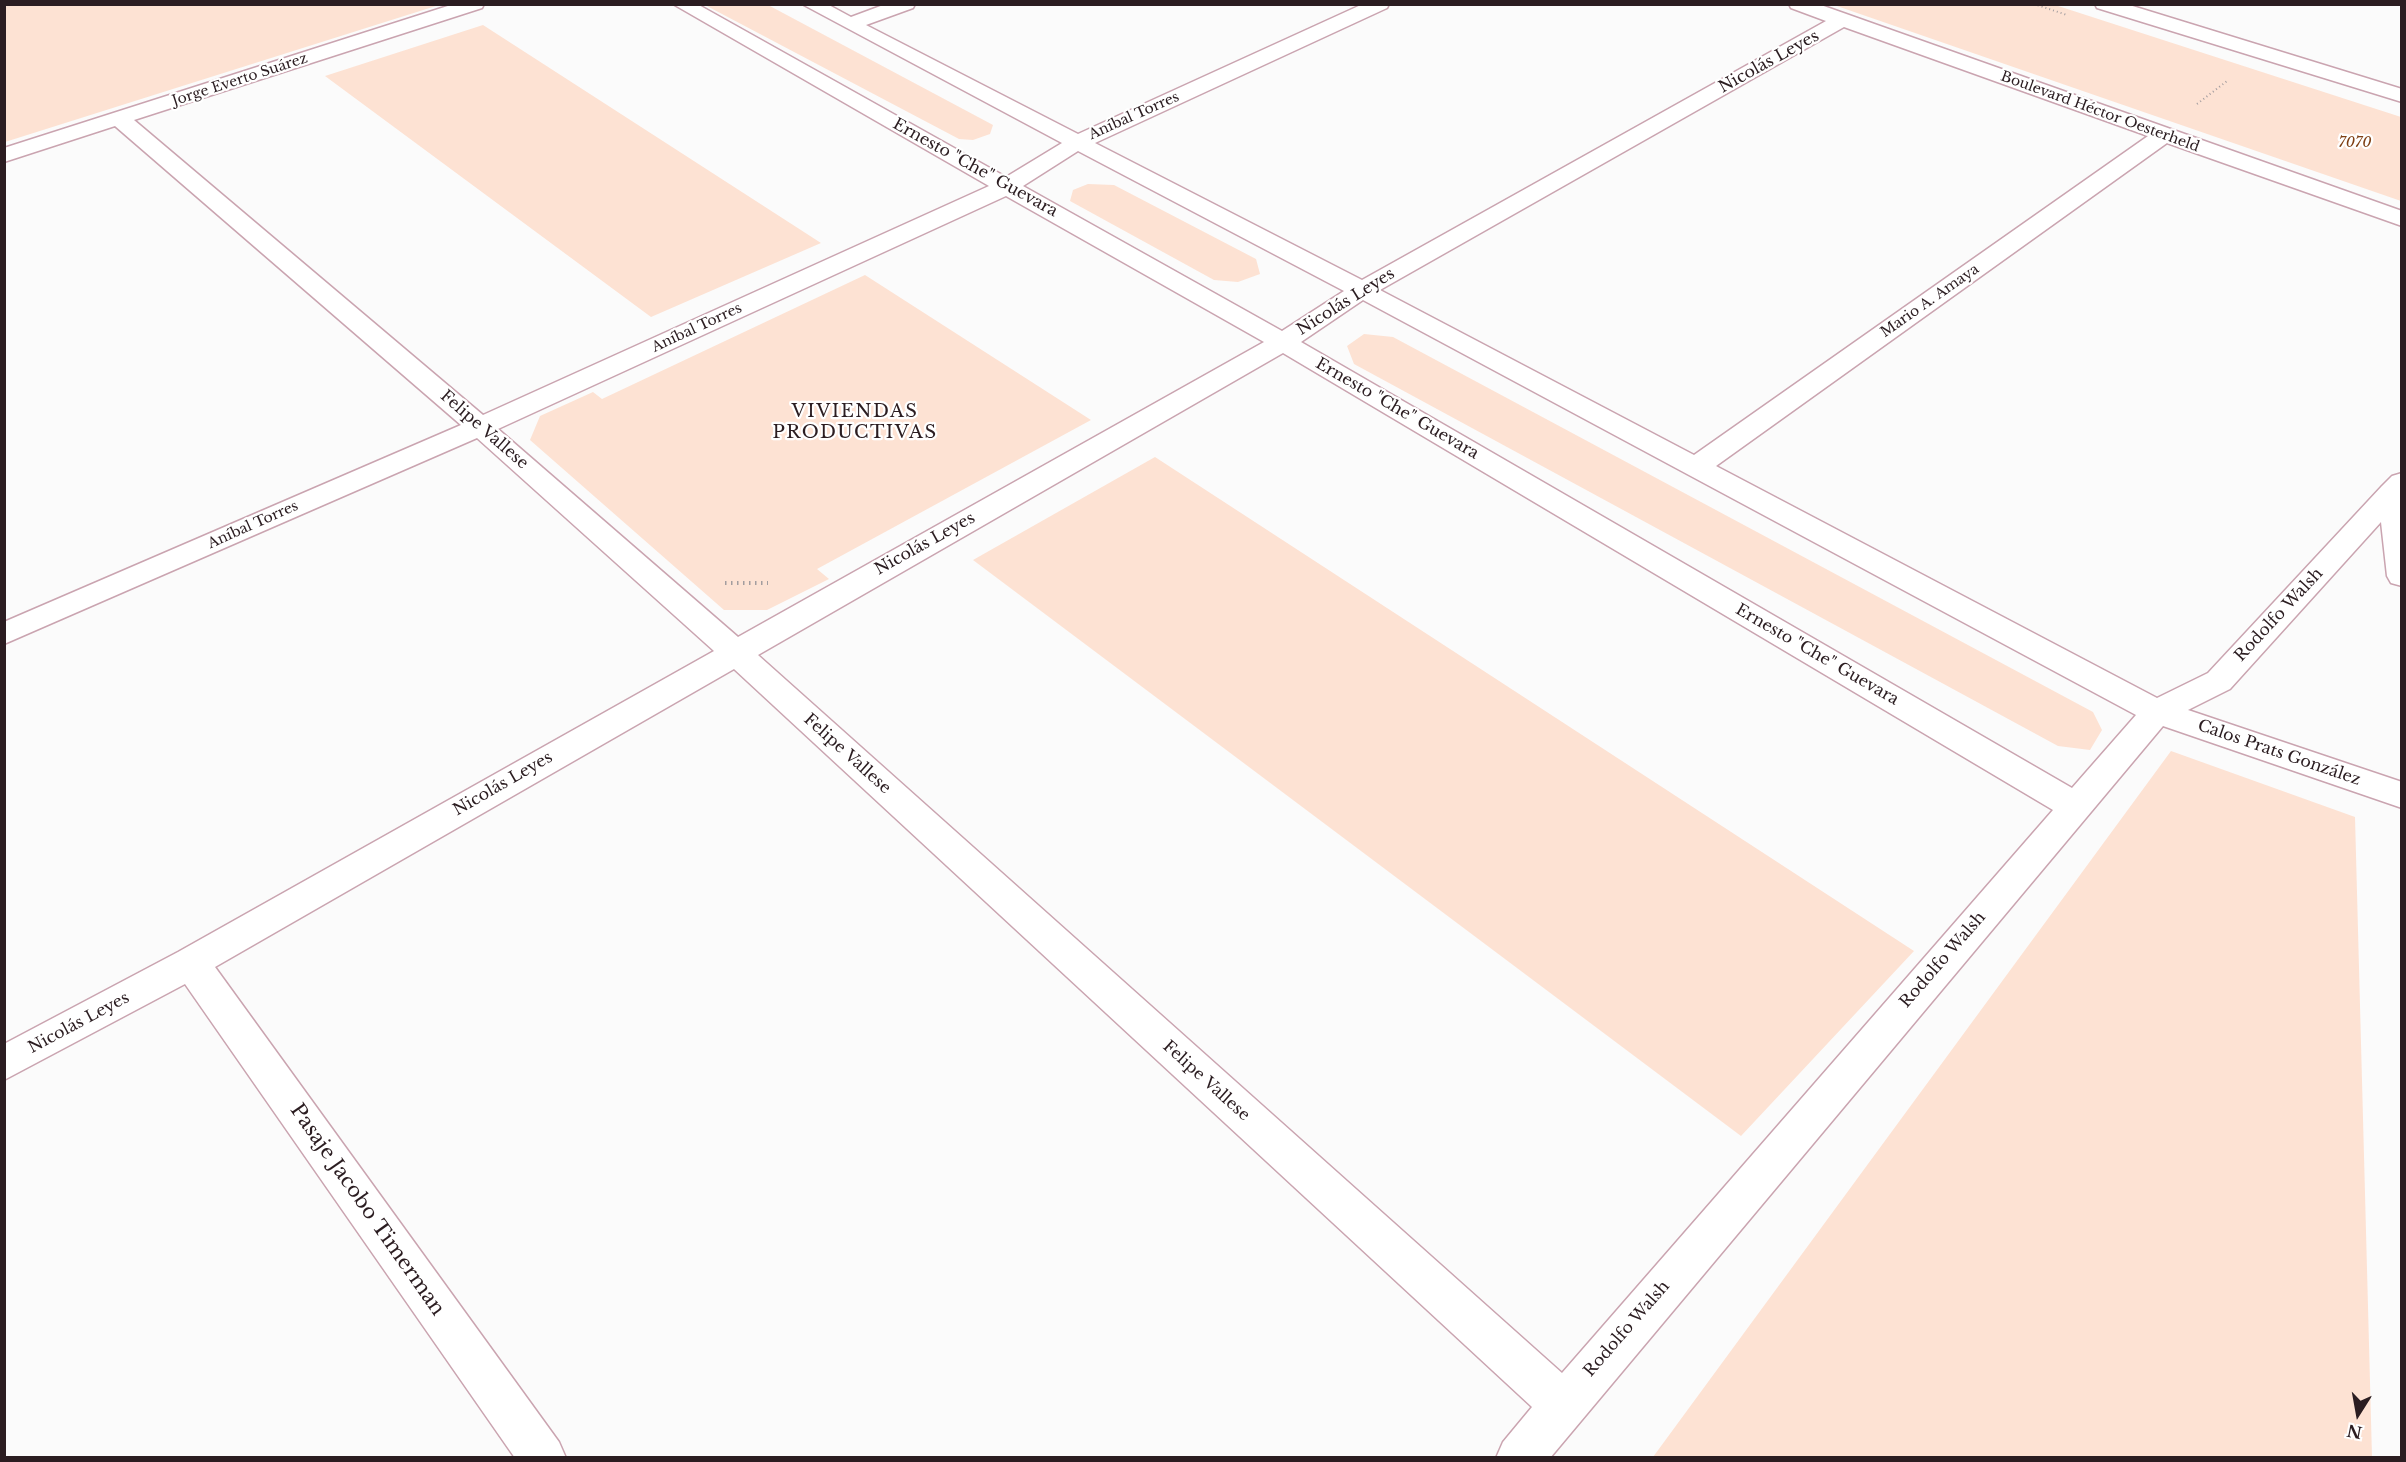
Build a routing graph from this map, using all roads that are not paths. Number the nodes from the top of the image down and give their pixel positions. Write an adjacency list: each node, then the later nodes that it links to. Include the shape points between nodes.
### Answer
1 (475, 4): 11 (street, Jorge Everto Suárez)
2 (682, 4): 15 (street, Ernesto "Che" Guevara)
3 (811, 4): 9 (street)
4 (906, 4): 9 (street)
5 (1380, 4): 13 (street, Aníbal Torres)
6 (1798, 4): 8 (street, Boulevard Héctor Oesterheld)
7 (2104, 4): 10 (street)
8 (1842, 20): 12 (street, Boulevard Héctor Oesterheld); 17 (street, Nicolás Leyes)
9 (850, 24): 13 (street)
10 (2402, 96)
11 (118, 118): 14 (street, Jorge Everto Suárez); 19 (street, Felipe Vallese)
12 (2163, 135): 16 (street, Boulevard Héctor Oesterheld); 20 (street, Mario A. Amaya)
13 (1078, 142): 15 (street, Aníbal Torres); 17 (street)
14 (4, 155)
15 (1008, 186): 18 (street, Ernesto "Che" Guevara); 19 (street, Aníbal Torres)
16 (2402, 219)
17 (1362, 290): 18 (street, Nicolás Leyes); 20 (street)
18 (1283, 342): 24 (street, Nicolás Leyes); 27 (street, Ernesto "Che" Guevara)
19 (480, 427): 23 (street, Aníbal Torres); 24 (street, Felipe Vallese)
20 (1697, 466): 25 (street)
21 (2398, 489): 22 (street); 25 (street, Rodolfo Walsh, via 2219,681)
22 (2402, 576)
23 (4, 634)
24 (735, 652): 28 (street, Nicolás Leyes); 30 (street, Felipe Vallese)
25 (2157, 712): 26 (street, Calos Prats González); 27 (street, Rodolfo Walsh)
26 (2402, 795)
27 (2076, 807): 30 (street, Rodolfo Walsh)
28 (191, 963): 29 (street, Nicolás Leyes); 31 (street, Pasaje Jacobo Timerman)
29 (4, 1063)
30 (1562, 1404): 32 (street, Rodolfo Walsh)
31 (543, 1458)
32 (1519, 1458)

